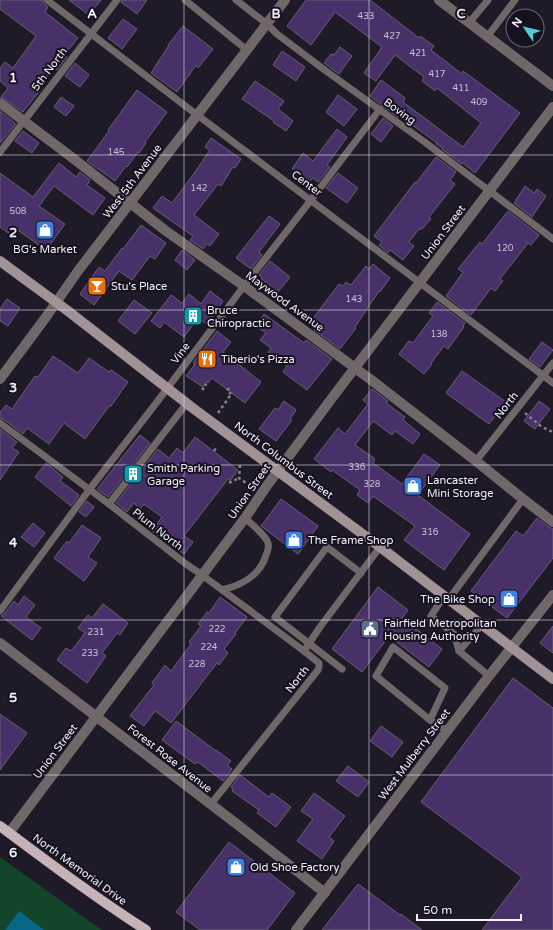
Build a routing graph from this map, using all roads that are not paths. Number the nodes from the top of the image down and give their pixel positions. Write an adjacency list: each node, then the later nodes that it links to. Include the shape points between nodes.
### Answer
1 (47, 0): 11 (lane, Center)
2 (117, 0): 11 (lane, 5th North)
3 (185, 0): 13 (lane)
4 (236, 0): 10 (lane, Boving)
5 (285, 0): 10 (street, West 5th Avenue)
6 (440, 0): 9 (street)
7 (488, 0): 9 (lane)
8 (515, 0): 12 (lane)
9 (469, 23): 12 (street)
10 (267, 24): 13 (street, West 5th Avenue); 17 (lane, Boving, via 326,71)
11 (91, 34): 18 (lane, Center); 19 (lane, 5th North)
12 (487, 37): 14 (street)
13 (247, 50): 18 (street, West 5th Avenue)
14 (553, 86)
15 (0, 103): 19 (street, Maywood Avenue)
16 (553, 107): 21 (street, Union Street)
17 (380, 109): 21 (lane, Boving); 22 (lane, Vine)
18 (197, 114): 22 (lane, Center); 23 (street, West 5th Avenue)
19 (24, 122): 20 (lane, 5th North); 23 (street, Maywood Avenue)
20 (0, 152)
21 (489, 191): 24 (lane, Boving); 26 (street, Union Street)
22 (311, 200): 26 (lane, Center); 27 (lane, Vine)
23 (130, 203): 27 (street, Maywood Avenue); 28 (street, West 5th Avenue)
24 (553, 239)
25 (0, 261): 28 (main road, North Columbus Street)
26 (420, 283): 30 (street, Union Street); 31 (lane, Center)
27 (244, 286): 30 (street, Maywood Avenue); 34 (lane, Vine)
28 (56, 302): 32 (street, West 5th Avenue); 34 (main road, North Columbus Street)
29 (553, 363): 31 (lane, North)
30 (355, 368): 37 (street, Maywood Avenue); 38 (street, Union Street)
31 (543, 376): 33 (lane, Center); 37 (lane, North)
32 (0, 379)
33 (553, 383)
34 (167, 388): 35 (main road, North Columbus Street); 39 (lane, Vine)
35 (187, 403): 38 (main road, North Columbus Street); 41 (lane)
36 (0, 423): 39 (lane, Plum North)
37 (476, 461): 40 (street, Maywood Avenue)
38 (278, 471): 42 (street, Union Street); 44 (main road, North Columbus Street)
39 (89, 490): 41 (lane, Plum North); 50 (lane, Vine)
40 (523, 499): 43 (street, Maywood Avenue); 49 (lane)
41 (109, 504): 46 (lane, Plum North)
42 (245, 518): 46 (street, Union Street); 47 (lane, via 264,536 269,547 259,570 240,584)
43 (553, 522)
44 (380, 547): 45 (lane, North); 49 (main road, North Columbus Street)
45 (361, 573): 53 (lane, North); 53 (lane, via 327,547 275,617)
46 (202, 575): 47 (lane, Plum North); 60 (street, Union Street)
47 (222, 590): 55 (lane, Plum North)
48 (553, 595): 54 (street, West Mulberry Street)
49 (446, 597): 51 (main road, North Columbus Street); 56 (lane, via 431,616 454,634)
50 (0, 611)
51 (482, 625): 54 (main road, North Columbus Street); 56 (lane)
52 (0, 643): 60 (street, Forest Rose Avenue)
53 (309, 643): 55 (lane, North); 57 (lane)
54 (512, 647): 58 (street, West Mulberry Street); 59 (main road, North Columbus Street)
55 (304, 651): 63 (lane, North, via 319,663 318,670)
56 (459, 651): 58 (lane)
57 (342, 669)
58 (489, 676): 62 (street, West Mulberry Street)
59 (553, 678)
60 (96, 716): 63 (street, Forest Rose Avenue); 65 (street, Union Street)
61 (430, 720): 61 (lane, via 376,676 393,647 445,688); 62 (lane)
62 (447, 731): 66 (street, West Mulberry Street)
63 (211, 804): 66 (street, Forest Rose Avenue)
64 (0, 826): 65 (main road, North Memorial Drive)
65 (9, 833): 67 (main road, North Memorial Drive)
66 (325, 893): 68 (street, West Mulberry Street)
67 (146, 930)
68 (296, 930)

